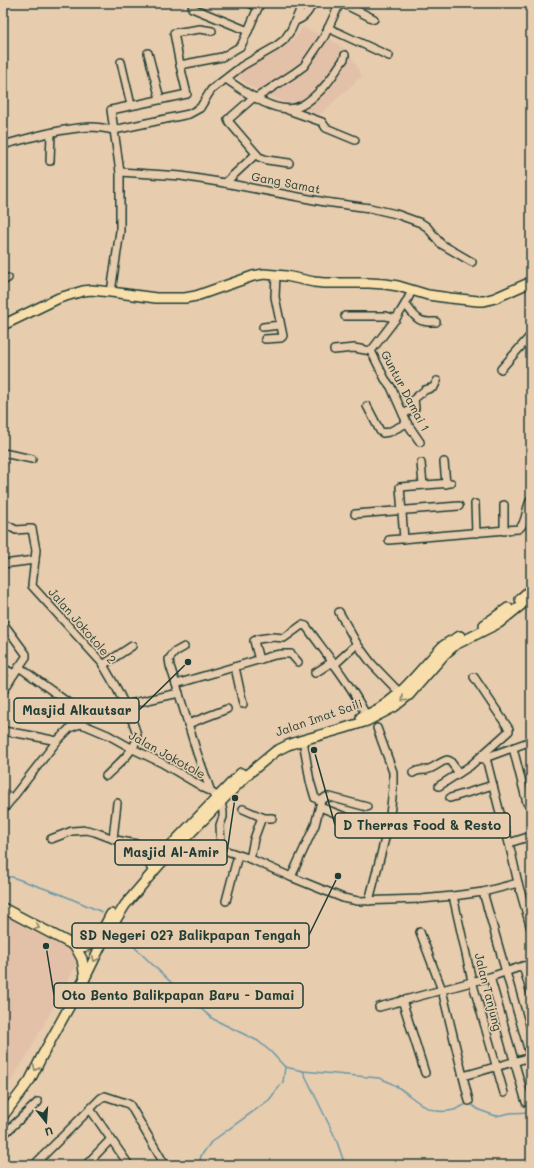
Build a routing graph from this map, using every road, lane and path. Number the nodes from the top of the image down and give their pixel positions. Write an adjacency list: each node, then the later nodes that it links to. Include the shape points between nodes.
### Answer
1 (249, 3): 5 (street)
2 (293, 3): 6 (street)
3 (313, 3): 9 (street, via 306,16)
4 (339, 4): 8 (street); 10 (street)
5 (259, 5): 12 (street)
6 (303, 6): 9 (street)
7 (192, 8): 12 (street)
8 (374, 19)
9 (295, 21): 18 (street, via 284,40)
10 (328, 28): 15 (street); 19 (street, via 304,66)
11 (212, 31): 17 (street, via 200,29 174,33)
12 (248, 31): 17 (street, via 240,46 222,57)
13 (148, 53): 20 (street)
14 (345, 56): 22 (street, via 320,92 302,105)
15 (389, 56)
16 (121, 62): 21 (street)
17 (180, 65): 20 (street, via 187,94)
18 (226, 79): 19 (street); 23 (street, via 211,90 200,108 189,114)
19 (255, 97): 22 (street, via 273,106); 27 (street, via 228,121)
20 (160, 99): 21 (street)
21 (131, 105): 23 (street, via 110,111)
22 (285, 108): 25 (street, via 322,122 326,128)
23 (114, 130): 24 (street, via 93,127); 30 (street)
24 (51, 132): 26 (street); 28 (street)
25 (355, 140)
26 (3, 145)
27 (256, 154): 29 (street, via 264,159); 31 (street)
28 (50, 161)
29 (289, 163)
30 (120, 172): 31 (street, Gang Samat); 36 (street, via 120,231)
31 (225, 182): 32 (street, Gang Samat, via 396,214 421,223 437,241)
32 (472, 262)
33 (276, 275): 35 (main road, via 324,283 385,284); 36 (main road, via 253,276 185,298 156,298); 42 (street, via 275,297)
34 (531, 282): 35 (main road, via 484,301 428,295)
35 (412, 290): 37 (street)
36 (111, 292): 41 (main road, via 90,290 69,294)
37 (406, 305): 39 (street); 40 (street, via 418,320)
38 (345, 316): 39 (street, via 386,316)
39 (396, 319): 47 (street)
40 (436, 322)
41 (3, 324)
42 (280, 325): 43 (street); 45 (street, via 282,338)
43 (263, 326)
44 (531, 335): 48 (street)
45 (265, 339)
46 (334, 350): 47 (street, via 354,348)
47 (371, 351): 51 (street, Guntur Damai 1)
48 (501, 369)
49 (437, 381): 51 (street, via 434,387 425,390 414,399 416,408)
50 (368, 406): 52 (street, via 383,433)
51 (403, 414): 52 (street, Guntur Damai 1)
52 (407, 423): 53 (street, Guntur Damai 1)
53 (420, 442)
54 (3, 453): 55 (street)
55 (32, 459)
56 (444, 462): 58 (street, via 449,483)
57 (421, 463): 58 (street)
58 (423, 486): 63 (street, via 400,487)
59 (531, 499): 66 (street, via 521,528)
60 (474, 504): 67 (street)
61 (504, 504): 66 (street)
62 (459, 506): 63 (street)
63 (402, 511): 64 (street); 68 (street)
64 (355, 514)
65 (3, 524): 70 (street, Jalan Jokotole 2, via 16,530 32,529)
66 (504, 531): 67 (street)
67 (476, 533): 68 (street)
68 (404, 539): 69 (street)
69 (389, 540)
70 (35, 560): 71 (street); 83 (street, Jalan Jokotole 2, via 33,588)
71 (4, 564)
72 (531, 589): 76 (main road, Jalan Imat Saili)
73 (531, 597): 76 (main road, Jalan Imat Saili, via 499,622)
74 (339, 612): 77 (street)
75 (3, 623): 84 (street, via 26,653)
76 (474, 633): 92 (main road, Jalan Imat Saili, via 456,638 443,646); 102 (main road, Jalan Imat Saili, one-way to 102, via 455,645 409,695 387,712 367,721)
77 (357, 644): 82 (street); 92 (street)
78 (132, 646): 83 (street)
79 (184, 647): 90 (street, via 169,659)
80 (260, 660): 81 (street, via 288,654); 82 (street, via 254,641 282,638 304,625); 85 (street)
81 (298, 662)
82 (333, 663): 87 (street); 97 (street)
83 (103, 665): 95 (street, Jalan Jokotole 2)
84 (19, 667): 88 (street); 99 (street, via 77,709)
85 (235, 667): 90 (street); 94 (street)
86 (3, 668): 88 (street)
87 (315, 673)
88 (14, 674): 91 (street)
89 (474, 677): 108 (street, via 509,730)
90 (176, 684): 93 (street)
91 (3, 692)
92 (399, 692): 97 (main road, Jalan Imat Saili, via 381,707)
93 (179, 693): 95 (street); 98 (street)
94 (243, 704)
95 (125, 705): 106 (street, Jalan Jokotole 2, via 137,738)
96 (227, 709): 98 (street)
97 (366, 715): 116 (main road, Jalan Imat Saili, via 273,746 249,764)
98 (188, 724): 116 (street, via 197,753)
99 (84, 725): 104 (street, via 70,728); 106 (street, Jalan Jokotole)
100 (377, 728): 140 (street, via 393,772 393,789 389,823)
101 (3, 731): 104 (street)
102 (303, 740): 116 (main road, Jalan Imat Saili, via 276,751); 120 (street, via 306,766 315,798)
103 (531, 741): 105 (street)
104 (58, 742): 115 (street)
105 (513, 748): 107 (street); 119 (street)
106 (133, 749): 111 (street); 116 (street, Jalan Jokotole, via 162,763)
107 (486, 758): 108 (street); 112 (street)
108 (478, 760): 110 (street)
109 (413, 773): 110 (street, via 430,769 447,760)
110 (459, 773): 113 (street)
111 (106, 776)
112 (493, 785): 117 (street); 130 (street)
113 (439, 786)
114 (3, 792): 115 (street)
115 (12, 798): 123 (street)
116 (218, 798): 131 (street, via 223,812 220,825); 132 (main road, Jalan Imat Saili); 133 (main road, Jalan Imat Saili)
117 (450, 798)
118 (117, 803): 129 (street)
119 (527, 803)
120 (320, 804): 121 (street, via 326,797 330,797); 126 (street, via 348,818); 136 (street, via 313,819 312,834)
121 (367, 807)
122 (243, 809): 124 (street)
123 (3, 810)
124 (262, 817): 125 (street); 135 (street, via 253,841)
125 (272, 818)
126 (370, 824)
127 (531, 836): 130 (street)
128 (51, 839): 129 (street, via 64,833 87,830)
129 (113, 839): 133 (street, via 147,846)
130 (509, 843): 137 (street)
131 (221, 849): 132 (street); 134 (street)
132 (173, 852): 133 (street); 141 (main road, Jalan Imat Saili)
133 (162, 853): 141 (main road, Jalan Imat Saili, via 136,882)
134 (238, 855): 135 (street); 142 (street)
135 (250, 859): 136 (street)
136 (290, 877): 140 (street, via 343,898)
137 (518, 882): 138 (street); 145 (street)
138 (483, 892): 139 (street); 150 (street)
139 (453, 896): 140 (street); 153 (street, Jalan Tanjung)
140 (369, 901)
141 (124, 902): 144 (main road)
142 (226, 902)
143 (3, 908): 147 (main road, one-way to 147)
144 (111, 920): 147 (main road, via 93,943); 152 (main road, one-way to 152)
145 (531, 929)
146 (420, 932): 154 (street)
147 (80, 947): 152 (main road)
148 (531, 965): 149 (street)
149 (523, 966): 150 (street); 155 (street)
150 (506, 971): 151 (street); 158 (street)
151 (490, 977): 153 (street); 159 (street)
152 (85, 978): 168 (main road, one-way to 168, via 30,1080)
153 (472, 981): 154 (street); 160 (street, Jalan Tanjung)
154 (442, 990): 156 (street); 162 (street)
155 (531, 994)
156 (402, 1000): 157 (street); 161 (street)
157 (379, 1006)
158 (531, 1058): 159 (street)
159 (513, 1062): 160 (street); 166 (street)
160 (496, 1067): 162 (street); 163 (street, Jalan Tanjung)
161 (425, 1073)
162 (463, 1076): 164 (street)
163 (504, 1093)
164 (469, 1101)
165 (38, 1102): 169 (street)
166 (526, 1102)
167 (90, 1109): 170 (street); 171 (street); 174 (street, via 105,1096 130,1105)
168 (3, 1116)
169 (3, 1135)
170 (112, 1139): 172 (street); 173 (street)
171 (34, 1165)
172 (86, 1165)
173 (129, 1165)
174 (165, 1165)

